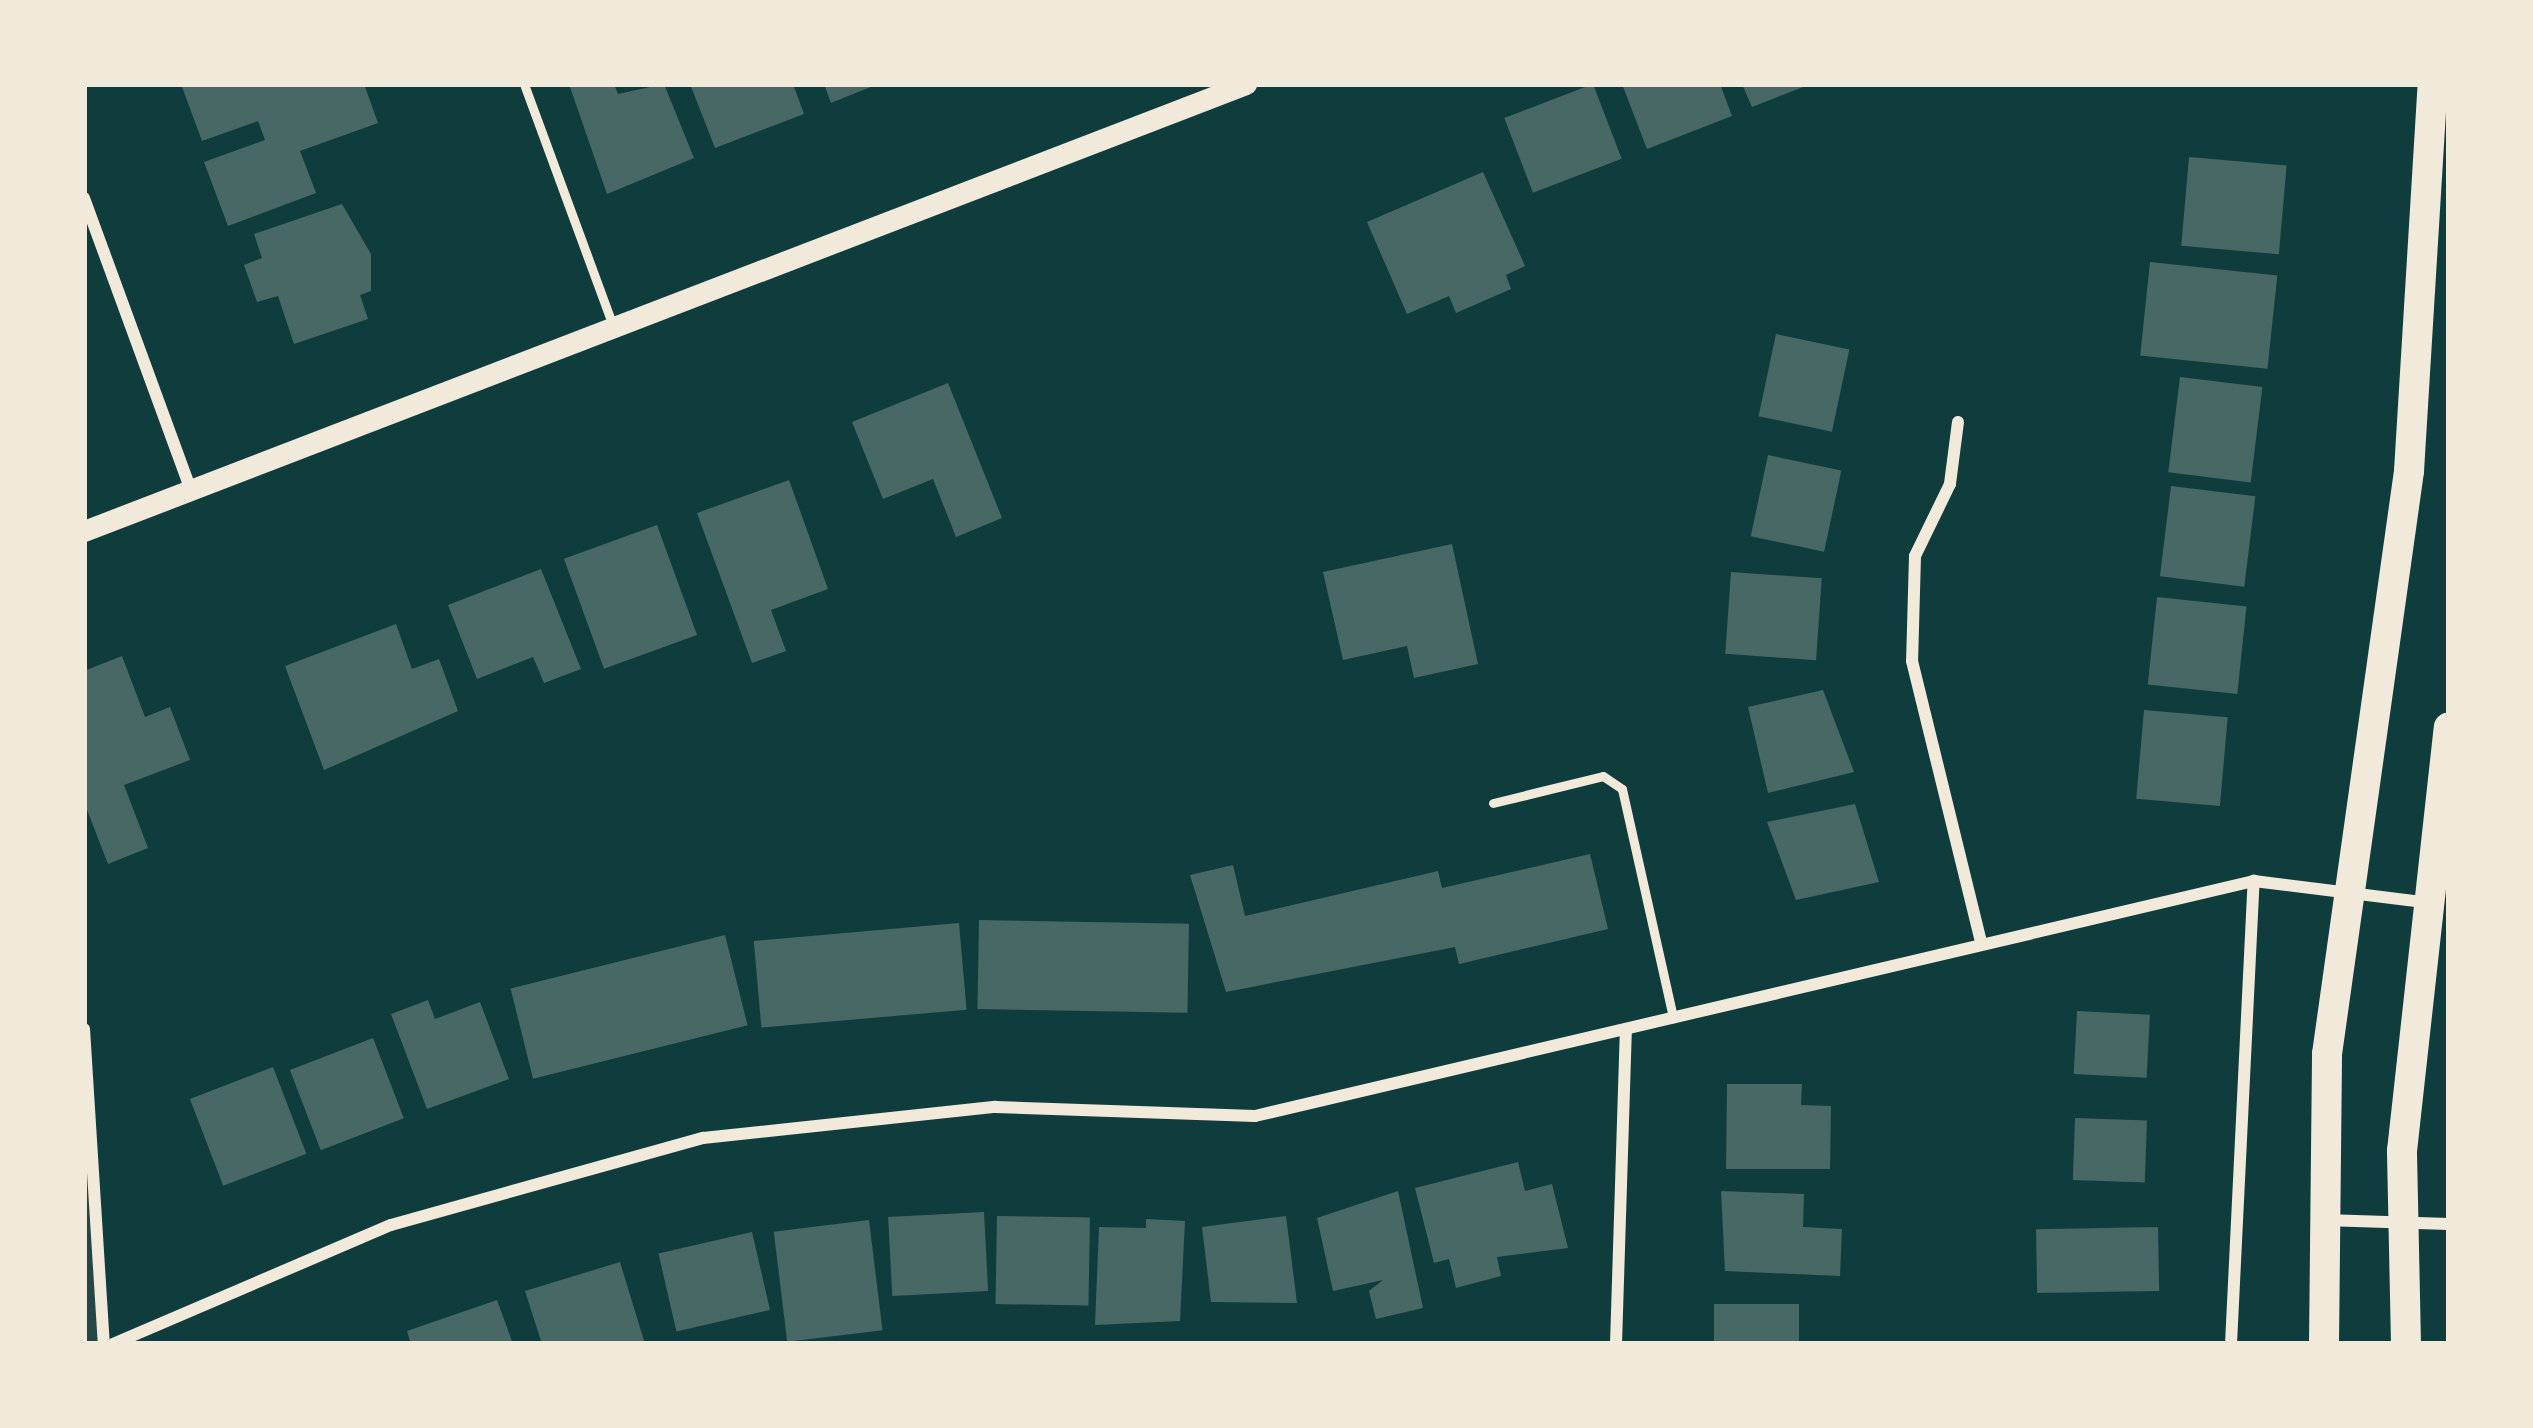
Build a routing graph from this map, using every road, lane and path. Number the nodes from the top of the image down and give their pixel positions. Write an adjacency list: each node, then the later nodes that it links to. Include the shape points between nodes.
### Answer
1 (524, 84): 5 (lane)
2 (1246, 84): 5 (street)
3 (2432, 84): 12 (main road, via 2410,471)
4 (84, 198): 7 (street)
5 (616, 333): 7 (street)
6 (1958, 422): 14 (street, via 1950,484 1915,556 1912,662)
7 (190, 488): 8 (street)
8 (84, 531)
9 (2449, 728): 13 (main road)
10 (1493, 803): 15 (lane, via 1603,776 1622,789)
11 (2254, 880): 12 (street); 14 (street); 24 (street)
12 (2344, 889): 13 (street); 19 (main road)
13 (2422, 902): 20 (main road)
14 (1981, 941): 15 (street)
15 (1673, 1018): 17 (street)
16 (84, 1029): 18 (street)
17 (1626, 1029): 22 (street, via 1255,1116 995,1106 703,1138 391,1225); 23 (street)
18 (89, 1098): 22 (street)
19 (2323, 1220): 20 (street); 25 (main road)
20 (2405, 1220): 21 (street); 26 (main road)
21 (2449, 1224)
22 (109, 1344)
23 (1616, 1344)
24 (2230, 1344)
25 (2324, 1344)
26 (2406, 1344)

